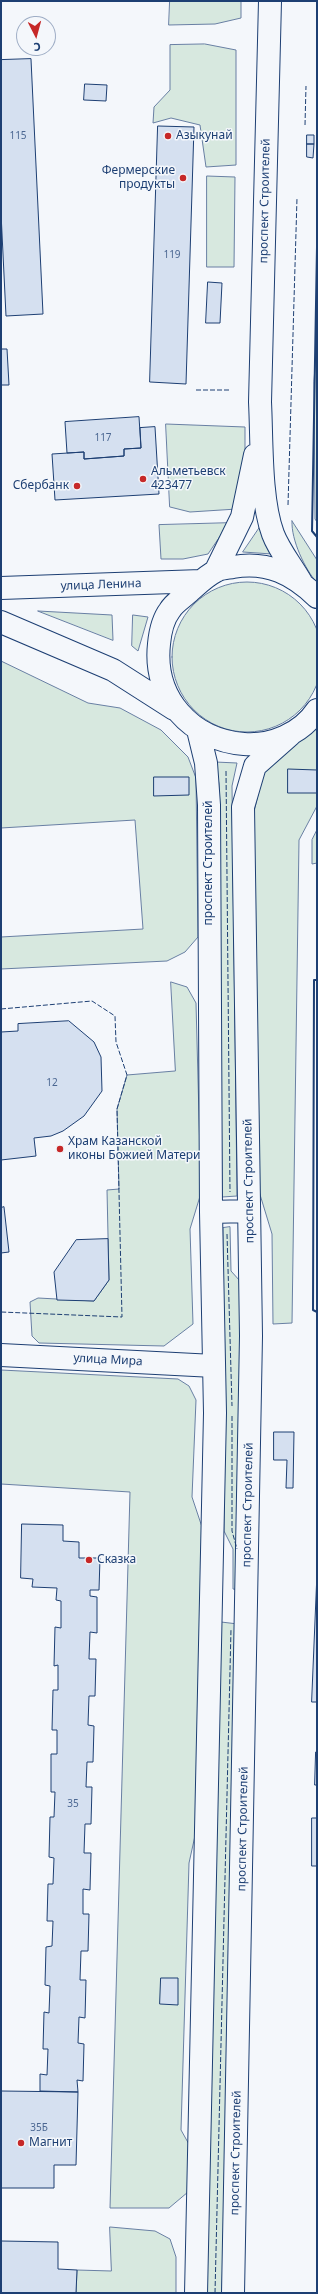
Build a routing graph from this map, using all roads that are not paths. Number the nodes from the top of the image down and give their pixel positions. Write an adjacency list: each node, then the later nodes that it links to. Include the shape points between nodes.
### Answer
1 (270, 1): 2 (street, проспект Строителей)
2 (260, 402): 3 (street, проспект Строителей, via 254,464 243,513); 4 (street, проспект Строителей, via 268,516 273,535)
3 (209, 576): 4 (street, улица Ленина, via 249,564 278,570); 5 (street, улица Ленина); 8 (street, via 170,610 161,632 158,658 164,689)
4 (301, 582): 6 (street)
5 (1, 588)
6 (317, 598)
7 (1, 622): 8 (street, via 113,670)
8 (177, 711): 10 (street)
9 (315, 716): 11 (street)
10 (198, 730): 11 (street, via 226,742 258,745); 13 (street, проспект Строителей, via 206,763 209,805)
11 (290, 735): 12 (street, проспект Строителей, via 255,766 243,807)
12 (249, 1211): 13 (street); 17 (street, проспект Строителей, via 251,1343)
13 (211, 1212): 15 (street, проспект Строителей)
14 (1, 1355): 15 (street, улица Мира)
15 (214, 1366): 16 (street, проспект Строителей)
16 (212, 1607): 17 (street); 18 (street, проспект Строителей)
17 (246, 1609): 19 (street, проспект Строителей)
18 (196, 2293)
19 (233, 2293)

